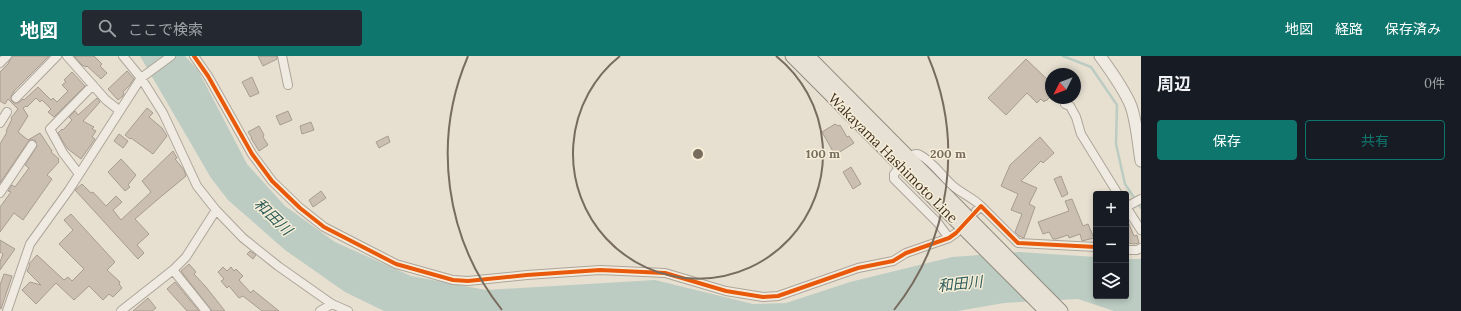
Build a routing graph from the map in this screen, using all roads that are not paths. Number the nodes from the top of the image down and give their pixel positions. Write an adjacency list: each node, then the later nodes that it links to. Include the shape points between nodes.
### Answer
1 (7, 56): 11 (street)
2 (57, 56): 15 (street)
3 (67, 56): 13 (street)
4 (123, 56): 12 (street)
5 (172, 56): 12 (street)
6 (194, 56): 32 (street, via 252,154 272,181 300,208 324,227 396,264 453,280 468,281 600,270 665,273 726,291 764,297 778,296 858,268 893,261 906,253)
7 (282, 56): 14 (street)
8 (792, 56): 22 (main road, Wakayama Hashimoto Line)
9 (808, 56): 22 (main road, Wakayama Hashimoto Line)
10 (1100, 56): 21 (street, via 1113,73 1130,106)
11 (0, 63)
12 (144, 76): 17 (street); 29 (street, via 197,186)
13 (93, 85): 17 (street); 23 (street, via 50,129 63,153)
14 (288, 85)
15 (16, 98)
16 (1065, 104): 24 (street, via 1070,106 1081,134)
17 (120, 111): 23 (street)
18 (7, 112): 19 (street)
19 (0, 123)
20 (32, 145): 25 (street)
21 (1141, 161)
22 (905, 162): 32 (street, via 894,174 894,179 938,223); 33 (street, via 912,155 918,154 925,158 954,187 975,200 978,208 1018,243); 43 (main road, Wakayama Hashimoto Line); 44 (main road, Wakayama Hashimoto Line, via 996,246)
23 (79, 174): 38 (street, via 30,244)
24 (1116, 191)
25 (0, 194)
26 (1141, 199): 27 (street)
27 (1129, 205)
28 (1129, 208): 30 (street)
29 (216, 210): 36 (street, via 186,257); 37 (street, via 249,243)
30 (1141, 230)
31 (956, 233): 32 (street)
32 (949, 238)
33 (1093, 247)
34 (1141, 248): 35 (street)
35 (1129, 250)
36 (173, 270): 39 (street); 40 (street)
37 (332, 304): 41 (street); 42 (street)
38 (7, 311)
39 (121, 311)
40 (206, 311)
41 (320, 311)
42 (348, 311)
43 (1046, 311)
44 (1061, 311)

